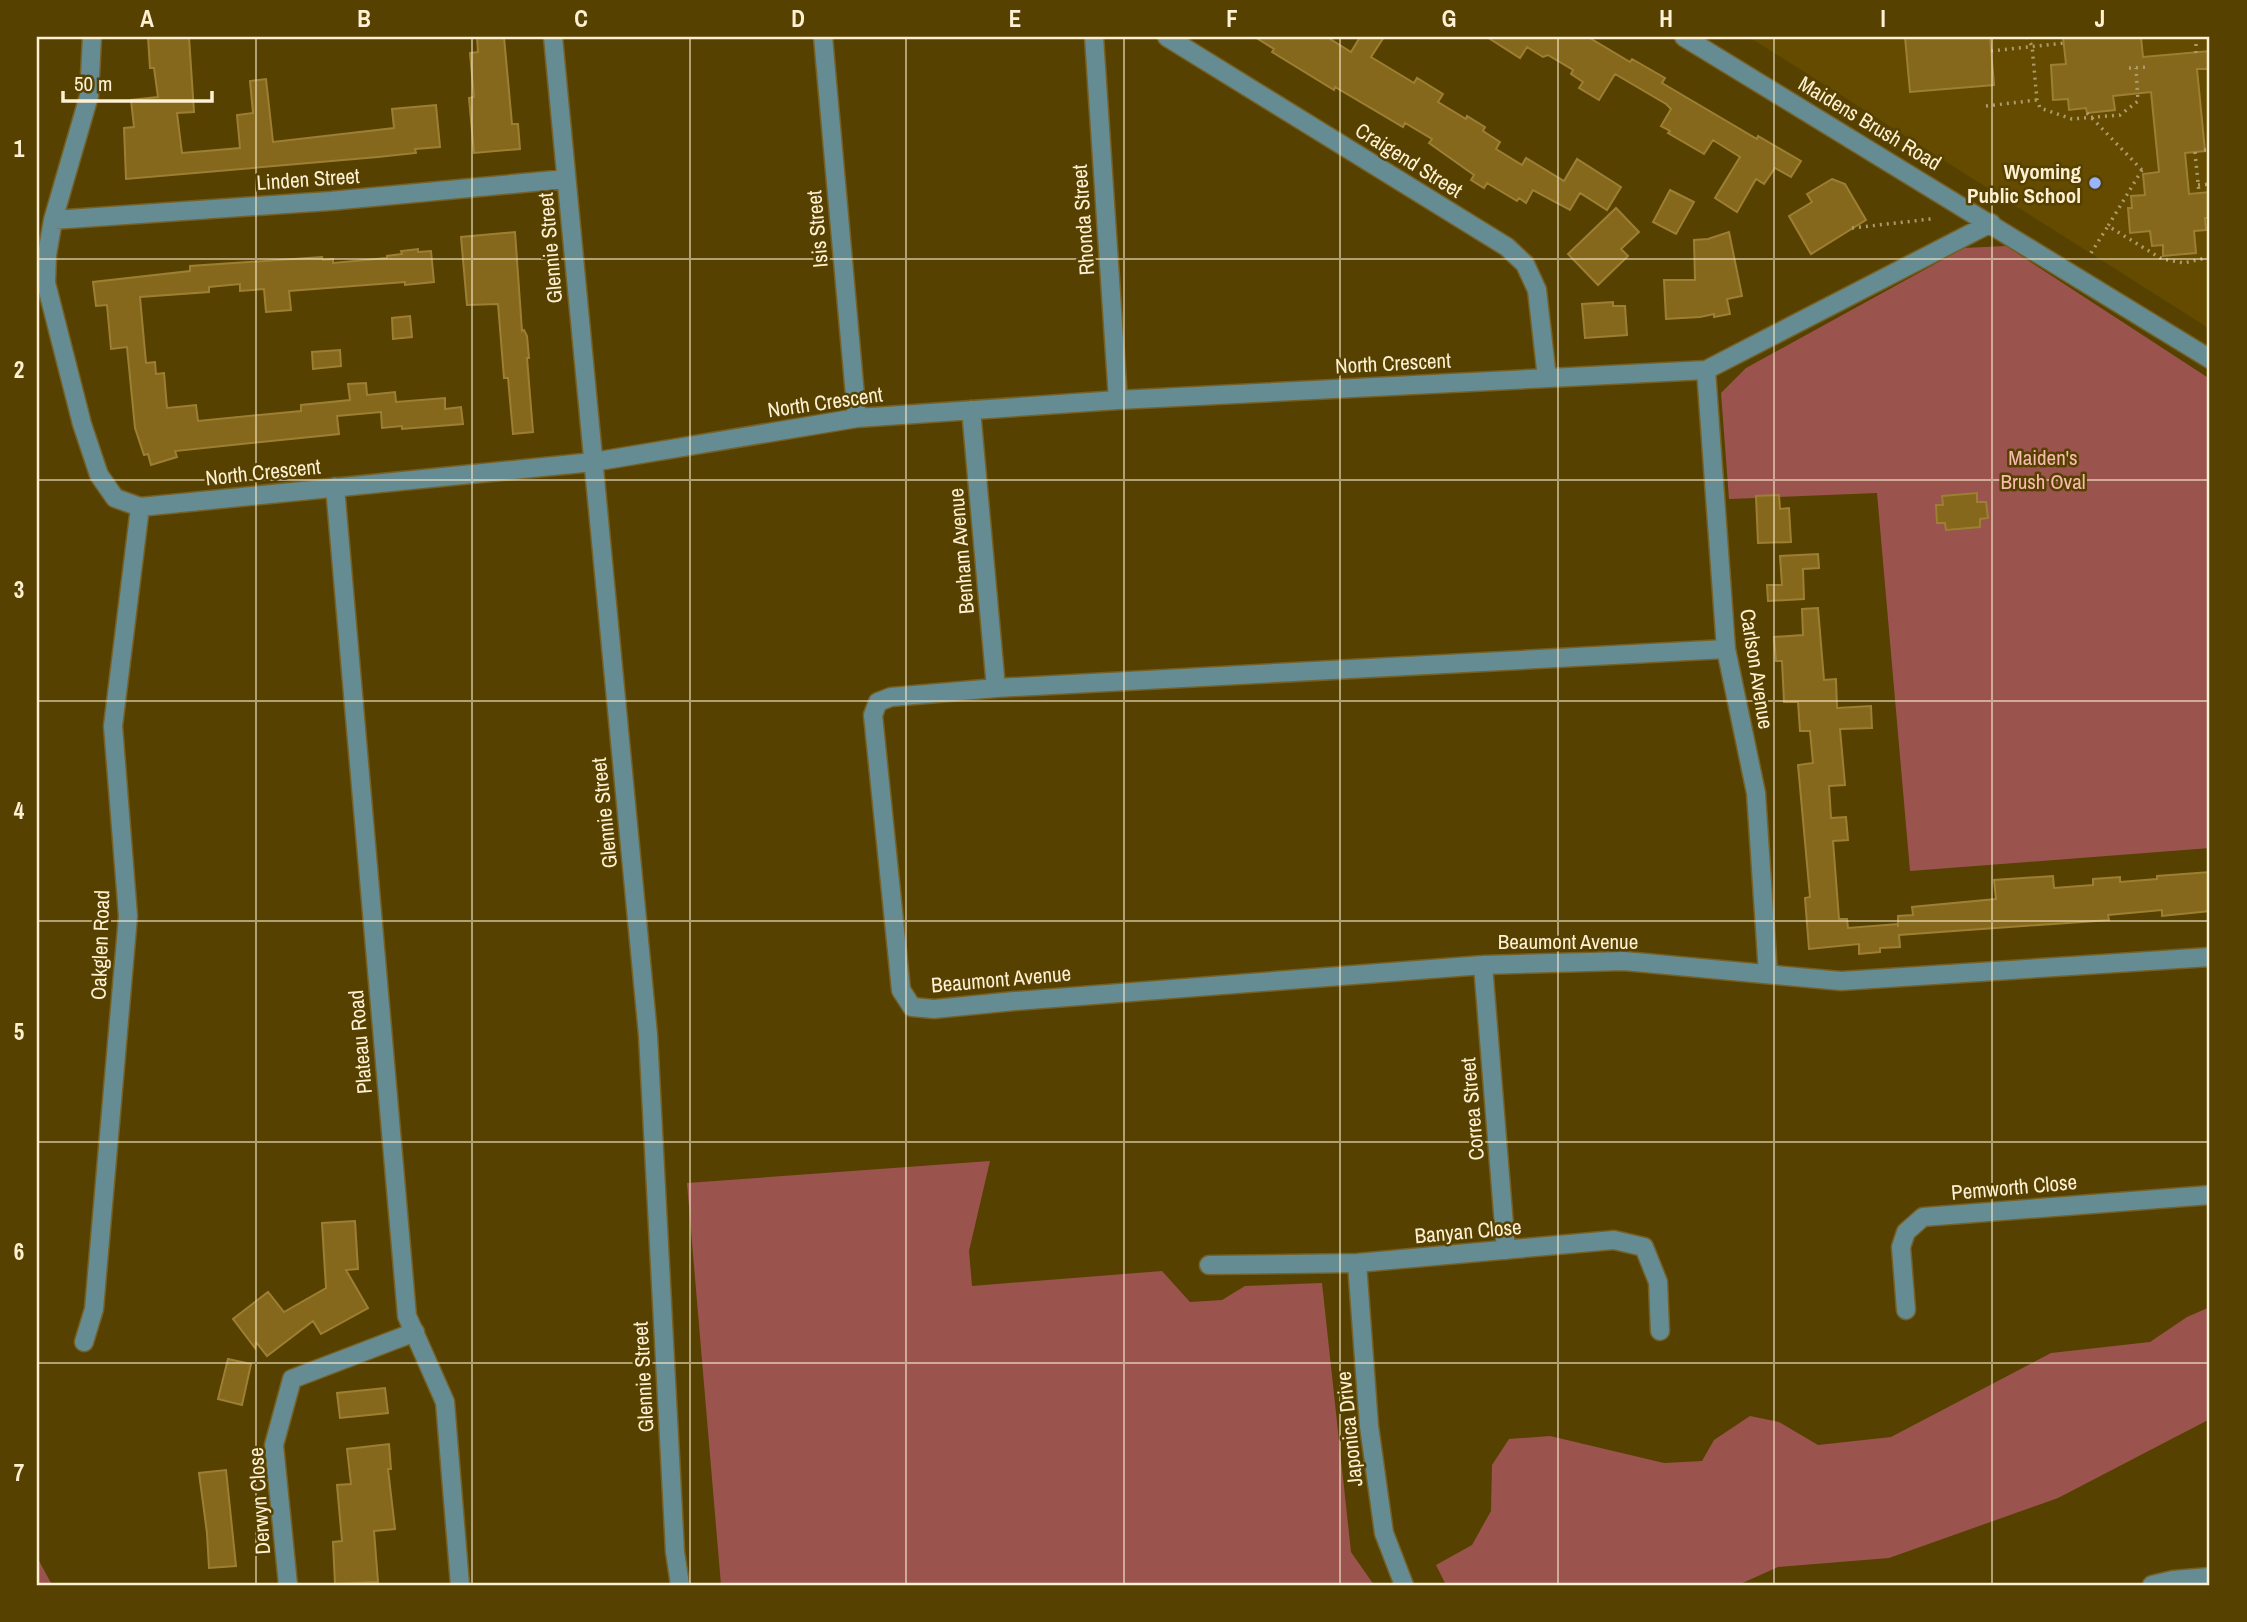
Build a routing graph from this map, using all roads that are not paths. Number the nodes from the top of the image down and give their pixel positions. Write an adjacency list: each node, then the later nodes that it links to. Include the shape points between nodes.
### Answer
1 (92, 37): 8 (street, via 89,96)
2 (553, 37): 7 (street, Glennie Street)
3 (823, 37): 15 (street, Isis Street)
4 (1094, 37): 13 (street, Rhonda Street)
5 (1167, 37): 12 (street, Craigend Street, via 1507,247 1525,264 1537,290)
6 (1684, 37): 9 (street, Maidens Brush Road)
7 (566, 179): 8 (street, Linden Street); 16 (street, Glennie Street)
8 (53, 220): 18 (street, via 46,282 82,424 99,475 115,498)
9 (1991, 223): 10 (street, Maidens Brush Road); 11 (street, North Crescent)
10 (2210, 359)
11 (1706, 370): 12 (street, North Crescent); 19 (street, Carlson Avenue)
12 (1547, 377): 13 (street, North Crescent)
13 (1118, 400): 14 (street, North Crescent)
14 (971, 410): 15 (street, North Crescent); 20 (street, Benham Avenue)
15 (857, 418): 16 (street, North Crescent)
16 (593, 462): 17 (street, North Crescent); 35 (street, Glennie Street, via 648,1035)
17 (335, 487): 18 (street, North Crescent); 30 (street, Plateau Road, via 407,1316)
18 (141, 507): 31 (street, Oakglen Road, via 113,726 128,916 94,1309)
19 (1726, 649): 20 (street, Beaumont Avenue); 23 (street, Carlson Avenue, via 1756,793)
20 (996, 688): 22 (street, Beaumont Avenue, via 891,697 878,702 873,715 901,990 912,1007 934,1009)
21 (2210, 957): 23 (street, Beaumont Avenue, via 1841,981)
22 (1483, 965): 23 (street, Beaumont Avenue, via 1624,961); 25 (street, Correa Street)
23 (1768, 974)
24 (2210, 1195): 28 (street, Pemworth Close, via 1923,1217 1906,1232 1900,1247)
25 (1506, 1250): 26 (street, Banyan Close); 29 (street, Banyan Close, via 1614,1240 1644,1247 1658,1282)
26 (1357, 1263): 27 (street, Banyan Close); 36 (street, Japonica Drive, via 1369,1426 1384,1533)
27 (1209, 1265)
28 (1906, 1310)
29 (1660, 1331)
30 (415, 1332): 33 (street, Derwyn Close, via 292,1379 274,1446); 34 (street, Plateau Road, via 445,1402)
31 (84, 1342)
32 (2210, 1577): 37 (street)
33 (288, 1585)
34 (460, 1585)
35 (680, 1585)
36 (1405, 1585)
37 (2152, 1585)

